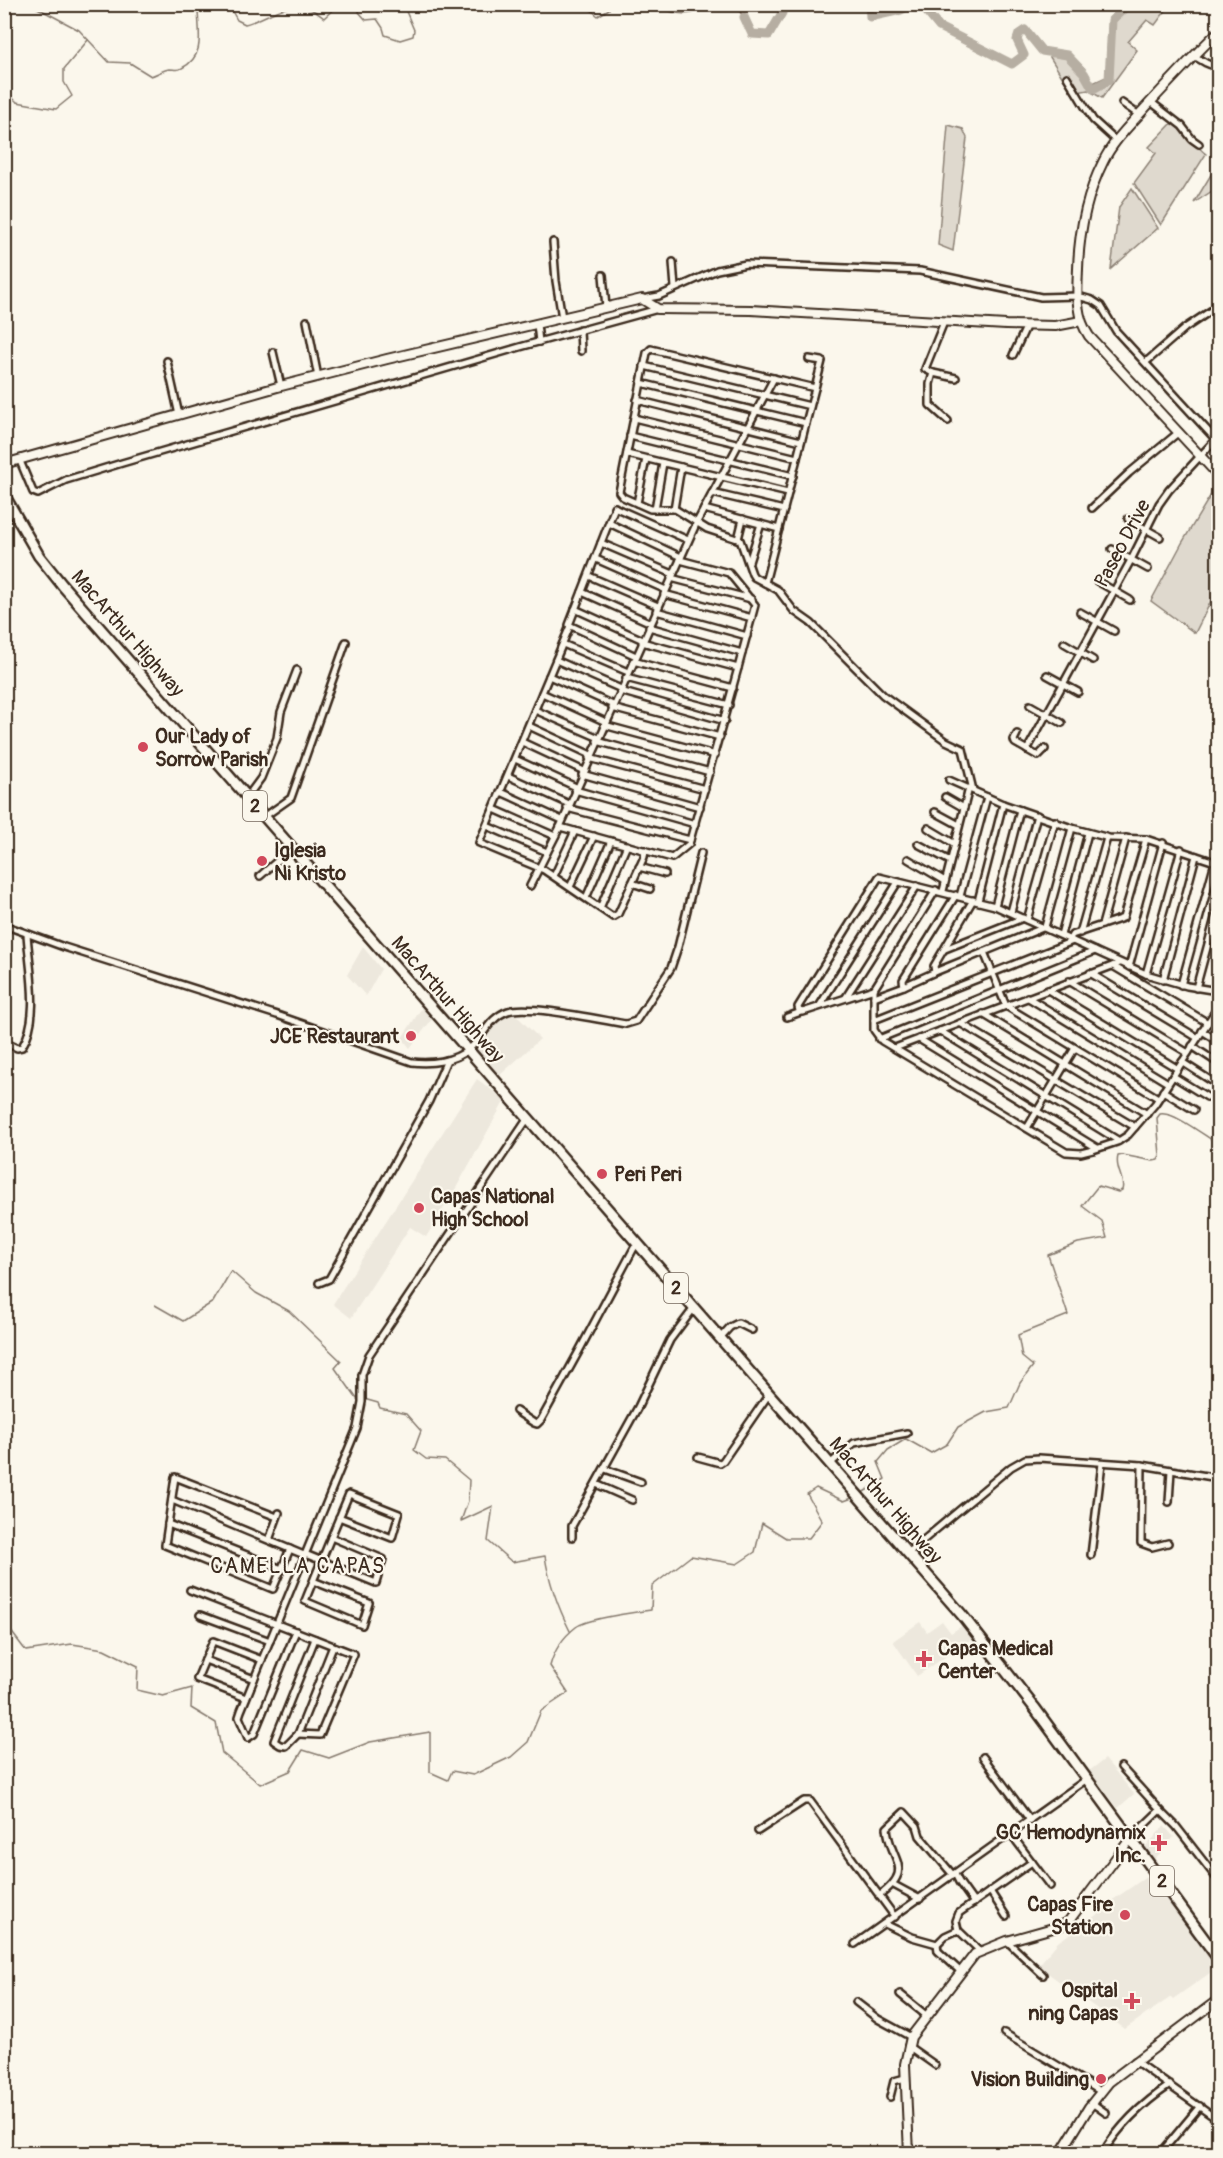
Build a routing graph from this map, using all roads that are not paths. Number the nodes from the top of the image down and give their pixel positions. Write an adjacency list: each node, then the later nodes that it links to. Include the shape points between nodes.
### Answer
1 (1218, 32): 2 (street)
2 (1194, 56): 3 (street); 5 (street)
3 (1218, 68)
4 (1067, 77): 8 (street, via 1093,120)
5 (1151, 102): 7 (street); 9 (street)
6 (1122, 103): 7 (street)
7 (1139, 115): 8 (street)
8 (1116, 141): 14 (street, via 1102,163 1088,203 1078,257)
9 (1199, 144)
10 (553, 242): 19 (street)
11 (673, 262): 13 (street)
12 (603, 275): 17 (street)
13 (675, 288): 14 (street, via 734,264 746,264 920,271 1041,297); 15 (street)
14 (1078, 296): 21 (street); 32 (street, via 1101,306 1116,331)
15 (642, 299): 17 (street); 18 (street)
16 (1218, 306): 32 (street)
17 (606, 307): 19 (street)
18 (658, 309): 22 (street, via 751,310); 25 (street)
19 (562, 318): 23 (street)
20 (307, 321): 35 (street)
21 (1081, 321): 24 (street, via 1055,326); 50 (street, via 1092,340)
22 (944, 322): 24 (street); 34 (street, via 926,366)
23 (537, 324): 26 (street); 35 (street)
24 (1026, 325): 29 (street)
25 (580, 330): 26 (street); 27 (street)
26 (539, 342): 60 (street, via 122,463 66,480 38,494 33,492)
27 (581, 351)
28 (273, 352): 39 (street)
29 (1013, 355)
30 (809, 359): 40 (street, via 822,361)
31 (167, 361): 45 (street)
32 (1146, 362): 52 (street)
33 (644, 366): 36 (street, via 651,349); 38 (street); 41 (street)
34 (933, 373): 37 (street); 47 (street, via 931,407)
35 (318, 377): 39 (street)
36 (774, 378): 40 (street); 41 (street)
37 (956, 378)
38 (641, 384): 42 (street); 44 (street)
39 (281, 386): 45 (street)
40 (815, 388): 43 (street)
41 (765, 395): 43 (street); 44 (street)
42 (637, 400): 46 (street); 49 (street)
43 (810, 406): 48 (street)
44 (756, 411): 48 (street); 49 (street)
45 (179, 415): 60 (street)
46 (634, 418): 51 (street); 54 (street)
47 (948, 422)
48 (806, 423): 53 (street)
49 (748, 428): 53 (street); 54 (street)
50 (1179, 432): 56 (street); 71 (street)
51 (630, 436): 55 (street); 59 (street)
52 (1217, 440): 56 (street, Paseo Drive)
53 (801, 441): 57 (street)
54 (740, 443): 57 (street); 59 (street)
55 (627, 454): 58 (street); 70 (street, via 619,492)
56 (1201, 455): 64 (street); 83 (street, Paseo Drive, via 1165,495)
57 (797, 458): 65 (street)
58 (646, 459): 61 (street); 70 (street)
59 (730, 460): 65 (street); 66 (street)
60 (20, 461): 62 (street)
61 (663, 463): 63 (street); 72 (street)
62 (4, 464)
63 (681, 467): 66 (street); 73 (street)
64 (1218, 474)
65 (793, 476): 68 (street)
66 (721, 477): 67 (street); 68 (street)
67 (712, 493): 74 (street); 75 (street)
68 (788, 494): 75 (street)
69 (4, 495): 76 (highway, MacArthur Highway / 2)
70 (637, 503): 72 (street)
71 (1092, 508)
72 (655, 509): 73 (street)
73 (674, 509): 79 (street)
74 (704, 509): 77 (street); 79 (street)
75 (784, 510): 82 (street)
76 (8, 511): 157 (highway, MacArthur Highway / 2, via 63,586)
77 (743, 519): 81 (street); 85 (street)
78 (1128, 519): 83 (street)
79 (697, 522): 85 (street); 86 (street)
80 (609, 524): 86 (street, via 614,506); 87 (street); 89 (street)
81 (761, 524): 82 (street); 92 (street)
82 (779, 529): 97 (street)
83 (1147, 529): 84 (street); 91 (street, Paseo Drive)
84 (1160, 537)
85 (738, 539): 92 (street)
86 (688, 540): 89 (street)
87 (601, 543): 90 (street); 95 (street)
88 (1112, 549): 91 (street)
89 (680, 558): 95 (street); 101 (street, via 729,573)
90 (596, 559): 94 (street); 100 (street)
91 (1131, 561): 93 (street); 98 (street, Paseo Drive)
92 (749, 564): 97 (street, via 752,574)
93 (1148, 569)
94 (589, 576): 99 (street); 104 (street)
95 (672, 576): 100 (street); 101 (street)
96 (1097, 581): 98 (street)
97 (765, 583): 155 (street, via 778,590 794,611 811,623 883,696 963,749)
98 (1115, 591): 102 (street); 107 (street, Paseo Drive)
99 (582, 592): 103 (street); 108 (street)
100 (665, 592): 104 (street); 106 (street)
101 (751, 599): 106 (street, via 755,605)
102 (1130, 600)
103 (575, 609): 109 (street); 112 (street)
104 (657, 609): 108 (street); 111 (street)
105 (1080, 612): 107 (street)
106 (752, 618): 111 (street)
107 (1097, 622): 110 (street); 117 (street, Paseo Drive)
108 (650, 625): 112 (street); 116 (street)
109 (570, 626): 115 (street); 118 (street)
110 (1114, 632)
111 (747, 636): 116 (street)
112 (643, 641): 118 (street); 121 (street)
113 (346, 642): 168 (street, via 291,798)
114 (1064, 643): 117 (street)
115 (563, 644): 119 (street); 123 (street)
116 (742, 653): 121 (street)
117 (1081, 653): 120 (street); 126 (street, Paseo Drive)
118 (634, 659): 123 (street); 127 (street)
119 (556, 660): 125 (street); 128 (street)
120 (1093, 660)
121 (738, 668): 127 (street)
122 (297, 670): 157 (street, via 281,712 277,738 261,778)
123 (627, 675): 128 (street); 131 (street)
124 (1047, 675): 126 (street)
125 (549, 676): 130 (street); 133 (street)
126 (1064, 684): 129 (street); 135 (street, Paseo Drive)
127 (733, 688): 131 (street)
128 (620, 690): 133 (street); 136 (street)
129 (1078, 692)
130 (542, 693): 134 (street); 137 (street)
131 (729, 705): 136 (street)
132 (1030, 705): 135 (street)
133 (613, 707): 137 (street); 141 (street)
134 (535, 710): 139 (street); 142 (street)
135 (1047, 714): 138 (street); 145 (street, Paseo Drive)
136 (725, 721): 141 (street)
137 (605, 723): 142 (street); 146 (street)
138 (1062, 723)
139 (529, 726): 143 (street); 147 (street)
140 (1017, 734): 145 (street, via 1014,741)
141 (720, 737): 146 (street)
142 (598, 739): 147 (street); 150 (street)
143 (522, 742): 148 (street); 149 (street)
144 (1044, 749): 145 (street, via 1040,756)
145 (1027, 750)
146 (715, 755): 150 (street)
147 (590, 756): 149 (street); 154 (street)
148 (515, 759): 151 (street); 153 (street)
149 (583, 772): 153 (street); 162 (street)
150 (710, 772): 154 (street)
151 (508, 776): 156 (street); 161 (street)
152 (949, 780): 155 (street)
153 (575, 789): 161 (street); 171 (street)
154 (705, 789): 162 (street)
155 (971, 789): 159 (street); 163 (street)
156 (501, 792): 164 (street); 170 (street)
157 (247, 797): 168 (highway, MacArthur Highway / 2)
158 (945, 797): 163 (street)
159 (987, 797): 160 (street); 213 (street)
160 (1003, 804): 165 (street); 215 (street)
161 (568, 806): 170 (street); 183 (street)
162 (700, 807): 171 (street)
163 (964, 808): 172 (street)
164 (494, 809): 173 (street); 179 (street)
165 (1020, 810): 167 (street); 216 (street)
166 (935, 812): 172 (street)
167 (1037, 815): 169 (street); 219 (street)
168 (264, 817): 189 (highway, MacArthur Highway / 2)
169 (1055, 821): 175 (street); 220 (street)
170 (561, 823): 176 (street); 179 (street)
171 (695, 824): 183 (street)
172 (959, 825): 187 (street)
173 (487, 826): 192 (street); 199 (street, via 480,843)
174 (928, 828): 187 (street)
175 (1072, 828): 177 (street); 223 (street)
176 (574, 831): 178 (street); 203 (street)
177 (1088, 833): 180 (street); 226 (street)
178 (594, 836): 184 (street); 210 (street)
179 (555, 837): 192 (street)
180 (1107, 838): 181 (street); 224 (street)
181 (1126, 838): 182 (street); 222 (street)
182 (1146, 838): 185 (street); 222 (street, via 1123,918)
183 (690, 840): 191 (street, via 672,858)
184 (611, 841): 188 (street); 214 (street)
185 (1163, 843): 190 (street); 233 (street)
186 (918, 844): 196 (street)
187 (955, 844): 196 (street)
188 (627, 845): 191 (street); 218 (street)
189 (292, 848): 202 (street); 272 (highway, MacArthur Highway / 2)
190 (1180, 849): 194 (street); 237 (street)
191 (645, 850): 198 (street)
192 (547, 852): 199 (street)
193 (701, 853): 272 (street, via 671,968 636,1021 626,1024 510,1010 494,1018)
194 (1196, 856): 197 (street); 239 (street)
195 (909, 859): 205 (street)
196 (950, 861): 205 (street)
197 (1217, 863): 241 (street)
198 (639, 867): 200 (street); 207 (street)
199 (539, 868): 203 (street); 208 (street)
200 (665, 874)
201 (871, 875): 204 (street)
202 (260, 876)
203 (554, 876): 210 (street)
204 (879, 877): 206 (street); 254 (street, via 800,1004)
205 (945, 881): 212 (street)
206 (898, 882): 209 (street); 251 (street)
207 (632, 884): 211 (street); 218 (street, via 616,916)
208 (530, 886)
209 (916, 886): 212 (street); 248 (street)
210 (570, 887): 214 (street)
211 (650, 889)
212 (939, 891): 213 (street); 244 (street)
213 (958, 896): 215 (street); 242 (street, via 903,980)
214 (586, 898): 218 (street)
215 (975, 900): 216 (street); 228 (street)
216 (995, 906): 219 (street)
217 (1218, 907): 243 (street)
218 (600, 908)
219 (1011, 912): 220 (street)
220 (1025, 919): 223 (street); 228 (street)
221 (4, 925): 225 (street)
222 (1102, 925): 224 (street)
223 (1045, 927): 226 (street); 230 (street)
224 (1080, 933): 227 (street, via 1072,935)
225 (27, 934): 268 (street, via 31,1027 22,1047); 274 (street, via 412,1062)
226 (1061, 935): 227 (street)
227 (1072, 940): 229 (street); 235 (street)
228 (944, 950): 234 (street, via 934,966)
229 (1095, 951): 231 (street); 245 (street)
230 (984, 952): 234 (street); 235 (street)
231 (1120, 963): 232 (street); 233 (street)
232 (1113, 966): 236 (street); 261 (street)
233 (1129, 967): 237 (street)
234 (935, 972): 242 (street)
235 (993, 972): 245 (street); 258 (street)
236 (1090, 973): 240 (street); 264 (street)
237 (1146, 974): 239 (street)
238 (1218, 978): 247 (street)
239 (1163, 980): 241 (street)
240 (1069, 981): 246 (street); 273 (street)
241 (1181, 985): 243 (street)
242 (904, 986): 249 (street)
243 (1196, 988): 247 (street)
244 (874, 989): 248 (street); 249 (street)
245 (1000, 990): 252 (street); 265 (street)
246 (1048, 990): 250 (street); 278 (street)
247 (1217, 991)
248 (846, 997): 251 (street)
249 (874, 997): 258 (street)
250 (1027, 998): 252 (street); 281 (street)
251 (820, 1006): 254 (street)
252 (1006, 1006): 255 (street); 271 (street)
253 (1218, 1006): 256 (street)
254 (801, 1012): 257 (street)
255 (983, 1014): 260 (street); 277 (street)
256 (1212, 1016): 259 (street); 261 (street)
257 (787, 1017)
258 (874, 1020): 265 (street, via 874,1032)
259 (1218, 1020)
260 (960, 1023): 262 (street); 280 (street)
261 (1208, 1023): 263 (street)
262 (940, 1031): 266 (street); 284 (street)
263 (1202, 1031): 264 (street); 267 (street)
264 (1198, 1038): 269 (street)
265 (879, 1039): 270 (street)
266 (919, 1039): 270 (street); 288 (street)
267 (1218, 1041)
268 (4, 1042)
269 (1192, 1046): 273 (street); 276 (street)
270 (895, 1048): 292 (street)
271 (1075, 1048): 277 (street); 286 (street)
272 (469, 1050): 274 (street); 290 (highway, MacArthur Highway / 2)
273 (1188, 1053): 275 (street)
274 (447, 1060): 297 (street, via 429,1101 329,1278)
275 (1182, 1062): 278 (street); 282 (street)
276 (1218, 1063)
277 (1065, 1064): 280 (street); 289 (street)
278 (1178, 1069): 279 (street)
279 (1173, 1076): 281 (street); 285 (street)
280 (1056, 1080): 284 (street); 291 (street)
281 (1168, 1083): 283 (street)
282 (1218, 1085)
283 (1163, 1091): 286 (street); 287 (street)
284 (1046, 1096): 288 (street); 293 (street)
285 (1207, 1097)
286 (1158, 1098): 289 (street)
287 (1194, 1110)
288 (1037, 1111): 292 (street); 294 (street)
289 (1148, 1114): 291 (street)
290 (528, 1118): 295 (highway, MacArthur Highway / 2); 325 (street, via 369,1355 362,1375 362,1402 354,1436)
291 (1135, 1127): 293 (street)
292 (1027, 1128): 294 (street, via 1066,1152)
293 (1119, 1141): 294 (street)
294 (1097, 1148)
295 (612, 1215): 296 (highway); 298 (highway, MacArthur Highway / 2)
296 (634, 1248): 298 (highway, via 666,1286); 303 (street, via 541,1420 534,1423)
297 (319, 1284)
298 (681, 1294): 299 (highway, MacArthur Highway / 2)
299 (694, 1308): 301 (highway, MacArthur Highway / 2); 309 (street, via 670,1340)
300 (752, 1330): 301 (street, via 738,1323)
301 (720, 1338): 302 (highway, MacArthur Highway / 2)
302 (769, 1394): 305 (street, via 723,1461); 307 (highway, MacArthur Highway / 2)
303 (516, 1411)
304 (907, 1433): 307 (street, via 854,1443)
305 (698, 1457)
306 (1102, 1463): 308 (street); 324 (street, via 1025,1459); 326 (street)
307 (830, 1464): 324 (highway, MacArthur Highway / 2)
308 (1142, 1466): 310 (street); 322 (street, via 1141,1543 1152,1547)
309 (604, 1469): 312 (street); 313 (street)
310 (1171, 1470): 311 (street); 316 (street)
311 (1218, 1478)
312 (641, 1482)
313 (596, 1484): 315 (street); 320 (street, via 572,1526)
314 (172, 1500): 318 (street); 321 (street); 321 (street, via 177,1476 278,1515)
315 (632, 1500)
316 (1169, 1502)
317 (339, 1518): 317 (street, via 392,1539 399,1514 349,1494); 319 (street)
318 (168, 1524): 328 (street); 328 (street, via 167,1547 262,1585 274,1588)
319 (331, 1537): 327 (street); 327 (street, via 383,1559 376,1583)
320 (572, 1537)
321 (269, 1540): 323 (street)
322 (1168, 1543)
323 (290, 1549): 325 (street); 328 (street)
324 (908, 1553): 344 (highway, MacArthur Highway / 2, via 976,1633)
325 (304, 1554): 327 (street); 332 (street)
326 (1091, 1555)
327 (322, 1560): 329 (street)
328 (282, 1569)
329 (313, 1581): 329 (street, via 305,1601 362,1625 369,1603)
330 (190, 1590): 332 (street)
331 (200, 1615): 335 (street)
332 (277, 1624): 333 (street); 335 (street)
333 (296, 1631): 334 (street); 340 (street, via 254,1734 248,1738 239,1717)
334 (315, 1639): 336 (street); 341 (street, via 274,1741 286,1746)
335 (270, 1641): 338 (street)
336 (333, 1646): 341 (street); 341 (street, via 354,1654 320,1735)
337 (205, 1660): 338 (street, via 213,1641); 339 (street); 340 (street, via 197,1678)
338 (262, 1660): 339 (street)
339 (254, 1679): 340 (street)
340 (246, 1698)
341 (298, 1734)
342 (983, 1758): 346 (street)
343 (1121, 1767): 345 (street)
344 (1087, 1779): 346 (street); 349 (highway, MacArthur Highway / 2)
345 (1160, 1810): 349 (street); 352 (street)
346 (1030, 1820): 348 (street)
347 (758, 1832): 356 (street, via 810,1801)
348 (1011, 1834): 350 (street); 351 (street)
349 (1131, 1838): 363 (street, via 1068,1922); 367 (highway, MacArthur Highway / 2)
350 (1032, 1862): 354 (street); 355 (street)
351 (954, 1875): 353 (street, via 904,1812 887,1828 899,1870); 357 (street); 358 (street)
352 (1218, 1877)
353 (894, 1885): 356 (street); 357 (street)
354 (1050, 1886)
355 (990, 1891): 358 (street); 359 (street)
356 (879, 1896): 360 (street)
357 (920, 1899): 360 (street)
358 (974, 1903): 362 (street, via 957,1915)
359 (1006, 1916)
360 (895, 1917): 361 (street)
361 (885, 1924): 364 (street); 365 (street)
362 (958, 1930): 365 (street); 366 (street)
363 (1007, 1941): 366 (street); 369 (street)
364 (855, 1944)
365 (937, 1944): 368 (street, via 939,1952)
366 (980, 1951): 368 (street)
367 (1218, 1958)
368 (961, 1972): 373 (street)
369 (1043, 1975)
370 (900, 1994): 373 (street)
371 (1218, 2000): 377 (street)
372 (856, 2002): 375 (street)
373 (927, 2016): 375 (street)
374 (1004, 2033): 381 (street)
375 (911, 2037): 376 (street)
376 (908, 2046): 378 (street); 379 (street)
377 (1135, 2061): 380 (street); 381 (street)
378 (935, 2065)
379 (906, 2078): 382 (street, via 894,2081); 387 (street)
380 (1170, 2085): 384 (street); 389 (street, via 1118,2131)
381 (1100, 2091): 383 (street)
382 (890, 2097)
383 (1092, 2103): 385 (street); 388 (street)
384 (1200, 2106): 386 (street); 390 (street)
385 (1106, 2113)
386 (1218, 2120)
387 (909, 2154)
388 (1060, 2154)
389 (1102, 2154)
390 (1160, 2154)

